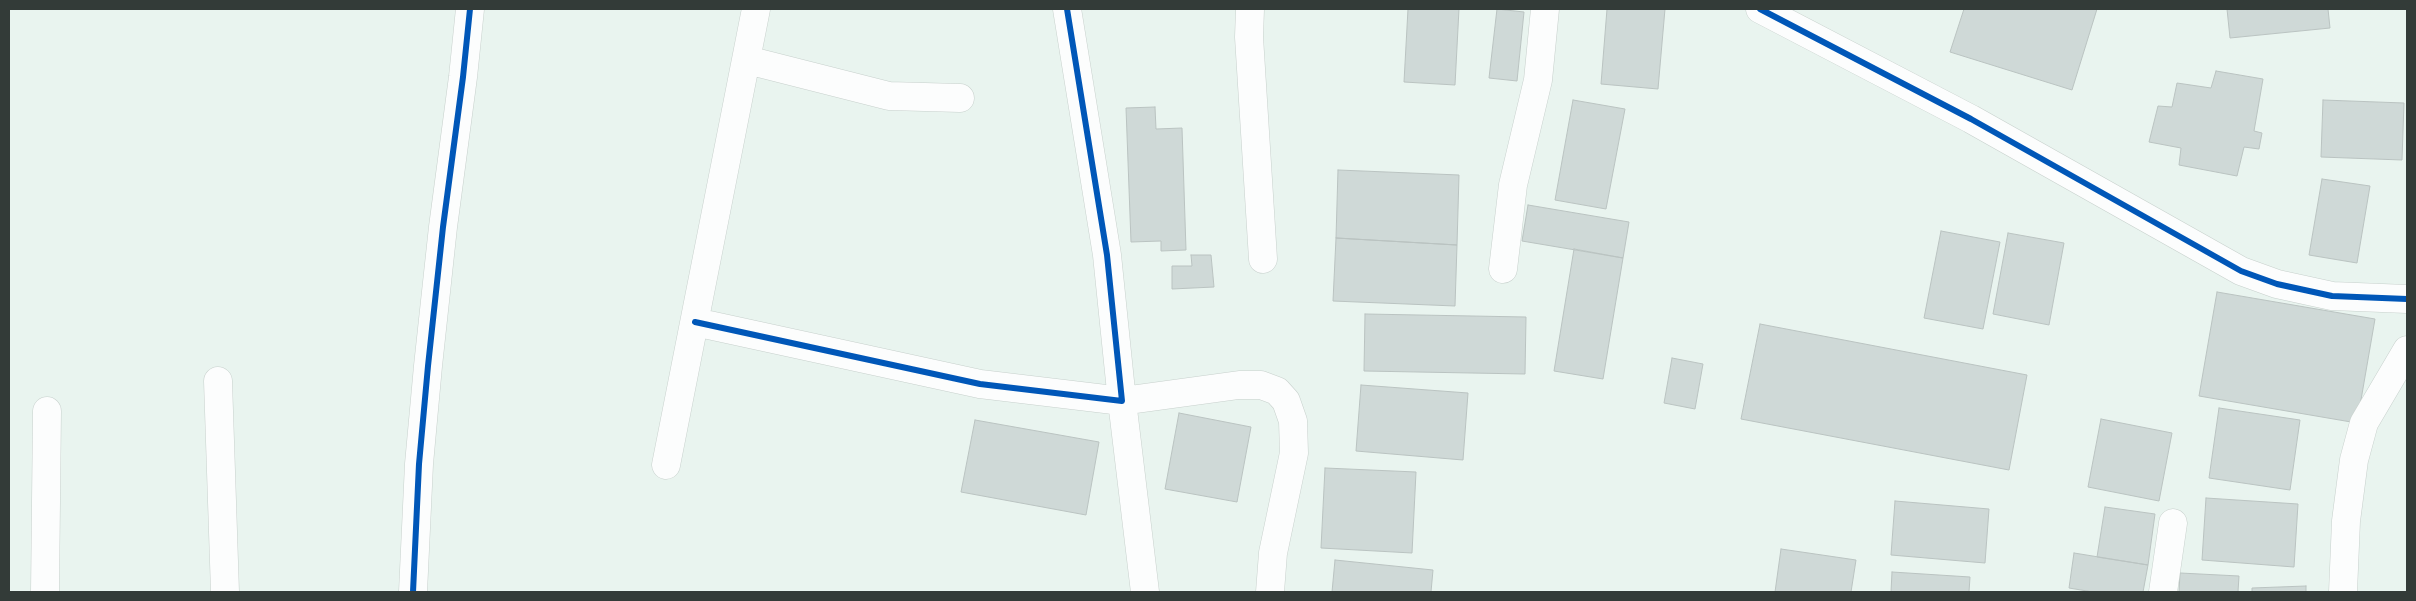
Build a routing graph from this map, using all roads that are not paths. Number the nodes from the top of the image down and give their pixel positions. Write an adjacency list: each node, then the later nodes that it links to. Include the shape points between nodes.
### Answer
1 (470, 9): 21 (street, via 428,366)
2 (756, 9): 7 (street)
3 (1067, 9): 15 (street, via 1107,255)
4 (1250, 9): 9 (street)
5 (1545, 9): 10 (street, via 1538,80 1513,185)
6 (1760, 9): 11 (street, via 1971,119 2241,271 2277,284 2332,296)
7 (747, 60): 8 (street, via 889,96); 12 (street)
8 (960, 98)
9 (1263, 259)
10 (1503, 269)
11 (2407, 299)
12 (695, 322): 15 (street, via 980,384); 17 (street)
13 (2407, 350): 25 (street, via 2364,423 2354,460 2346,521)
14 (218, 381): 20 (street)
15 (1122, 402): 22 (street); 23 (street, via 1238,385 1261,385 1277,391 1286,401 1293,421 1294,452 1273,553)
16 (47, 411): 19 (street)
17 (666, 465)
18 (2173, 523): 24 (street)
19 (45, 592)
20 (225, 592)
21 (413, 592)
22 (1145, 592)
23 (1270, 592)
24 (2163, 592)
25 (2343, 592)

